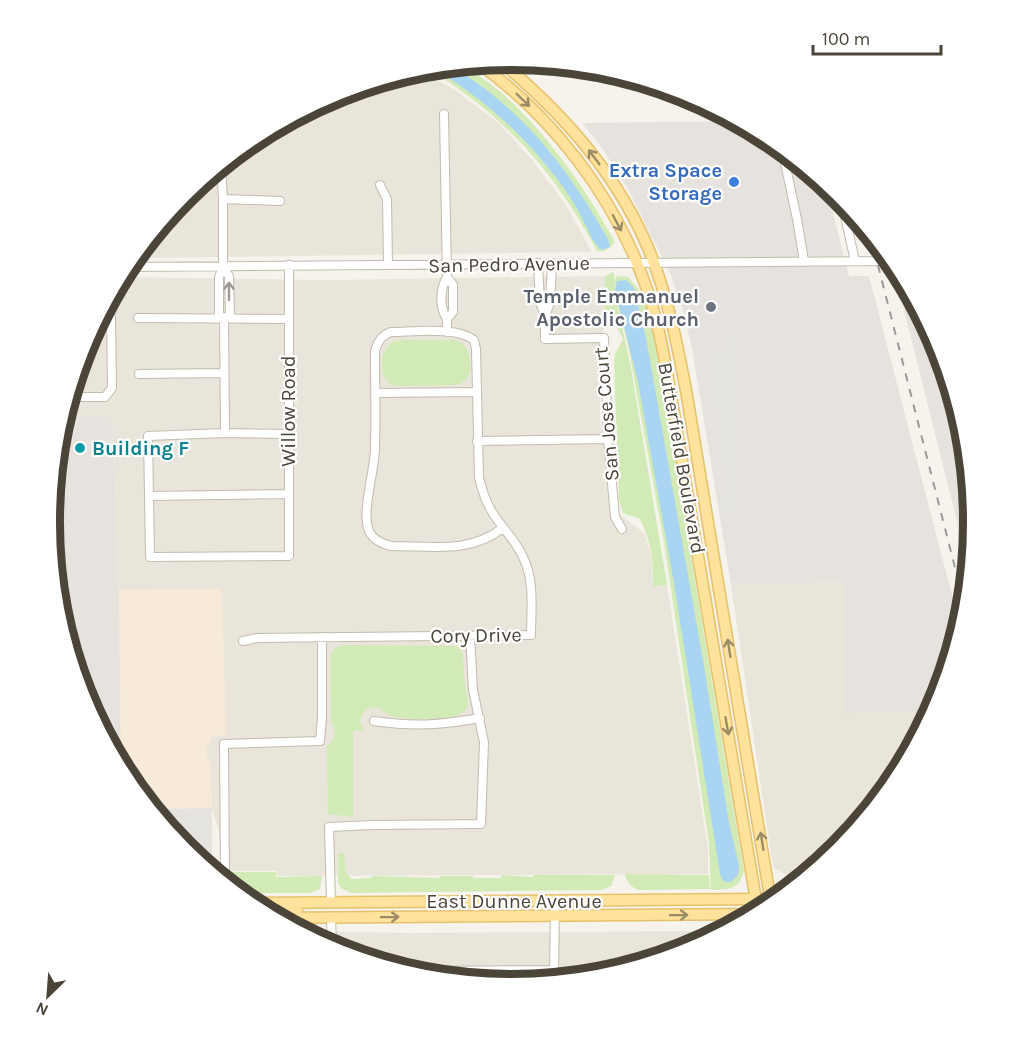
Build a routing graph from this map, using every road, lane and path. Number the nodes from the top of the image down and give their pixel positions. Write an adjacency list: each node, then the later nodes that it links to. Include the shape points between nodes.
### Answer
1 (510, 70): 13 (main road, Butterfield Boulevard, one-way to 1, via 623,199 588,148 548,103)
2 (488, 71): 16 (main road, Butterfield Boulevard, one-way to 16, via 514,91 570,150 610,210)
3 (444, 114): 18 (street)
4 (785, 163): 10 (street)
5 (222, 177): 7 (street)
6 (380, 185): 17 (street, via 387,199)
7 (223, 199): 8 (street); 21 (street)
8 (280, 201)
9 (845, 218): 11 (street)
10 (804, 261): 11 (street, San Pedro Avenue); 13 (street, San Pedro Avenue)
11 (855, 261): 12 (street, San Pedro Avenue)
12 (880, 261)
13 (654, 262): 16 (street, San Pedro Avenue); 47 (main road, Butterfield Boulevard, one-way to 13, via 687,396)
14 (538, 263): 15 (street, San Pedro Avenue); 18 (street, San Pedro Avenue); 23 (street, San Jose Court, via 540,302)
15 (552, 263): 16 (street, San Pedro Avenue); 23 (street, San Jose Court, via 550,303)
16 (637, 263): 48 (main road, Butterfield Boulevard, one-way to 48, via 665,359)
17 (388, 265): 18 (street, San Pedro Avenue); 19 (street, San Pedro Avenue)
18 (447, 265): 27 (street, via 447,277 453,285 453,312 447,319)
19 (289, 266): 21 (street, San Pedro Avenue); 26 (street, Willow Road)
20 (139, 267): 21 (street, San Pedro Avenue)
21 (223, 267): 24 (street, via 219,277)
22 (110, 315): 32 (street, via 112,388 105,397)
23 (545, 316): 35 (street, San Jose Court, via 545,339 604,338)
24 (224, 317): 25 (street); 26 (street); 28 (street)
25 (138, 318)
26 (288, 319): 34 (street, Willow Road)
27 (447, 332): 30 (street, Cory Drive, via 463,333 474,340); 31 (street, via 383,335 375,351)
28 (223, 373): 29 (street); 33 (street)
29 (139, 374)
30 (477, 392): 31 (street); 36 (street, Cory Drive)
31 (375, 393): 39 (street, via 375,450 368,496 369,531 374,538 391,546 464,546 480,542)
32 (77, 398)
33 (225, 433): 34 (street); 38 (street, via 148,436)
34 (289, 434): 37 (street, Willow Road)
35 (608, 439): 36 (street); 40 (street, San Jose Court, via 615,517)
36 (477, 441): 39 (street, Cory Drive, via 484,497)
37 (289, 494): 38 (street); 38 (street, Willow Road, via 289,556 150,557)
38 (149, 496)
39 (503, 528): 41 (street, Cory Drive, via 525,559 531,587 531,635)
40 (622, 529)
41 (470, 636): 42 (street, Cory Drive); 44 (street, via 471,675)
42 (322, 637): 43 (street, Cory Drive); 46 (street, via 320,741 224,744)
43 (243, 641)
44 (480, 718): 45 (street, via 436,725); 50 (street, via 484,742 481,824 329,827)
45 (374, 721)
46 (225, 870)
47 (771, 890)
48 (756, 899): 49 (main road, East Dunne Avenue)
49 (555, 901): 50 (main road, East Dunne Avenue); 54 (street)
50 (331, 902): 51 (main road, East Dunne Avenue); 52 (main road, via 327,909)
51 (270, 903)
52 (281, 910)
53 (735, 914): 54 (main road, East Dunne Avenue, one-way to 53)
54 (554, 916): 56 (main road, East Dunne Avenue, one-way to 54); 58 (street)
55 (295, 918): 56 (main road, East Dunne Avenue)
56 (331, 918): 57 (street)
57 (332, 936)
58 (554, 970): 59 (street)
59 (481, 973)

